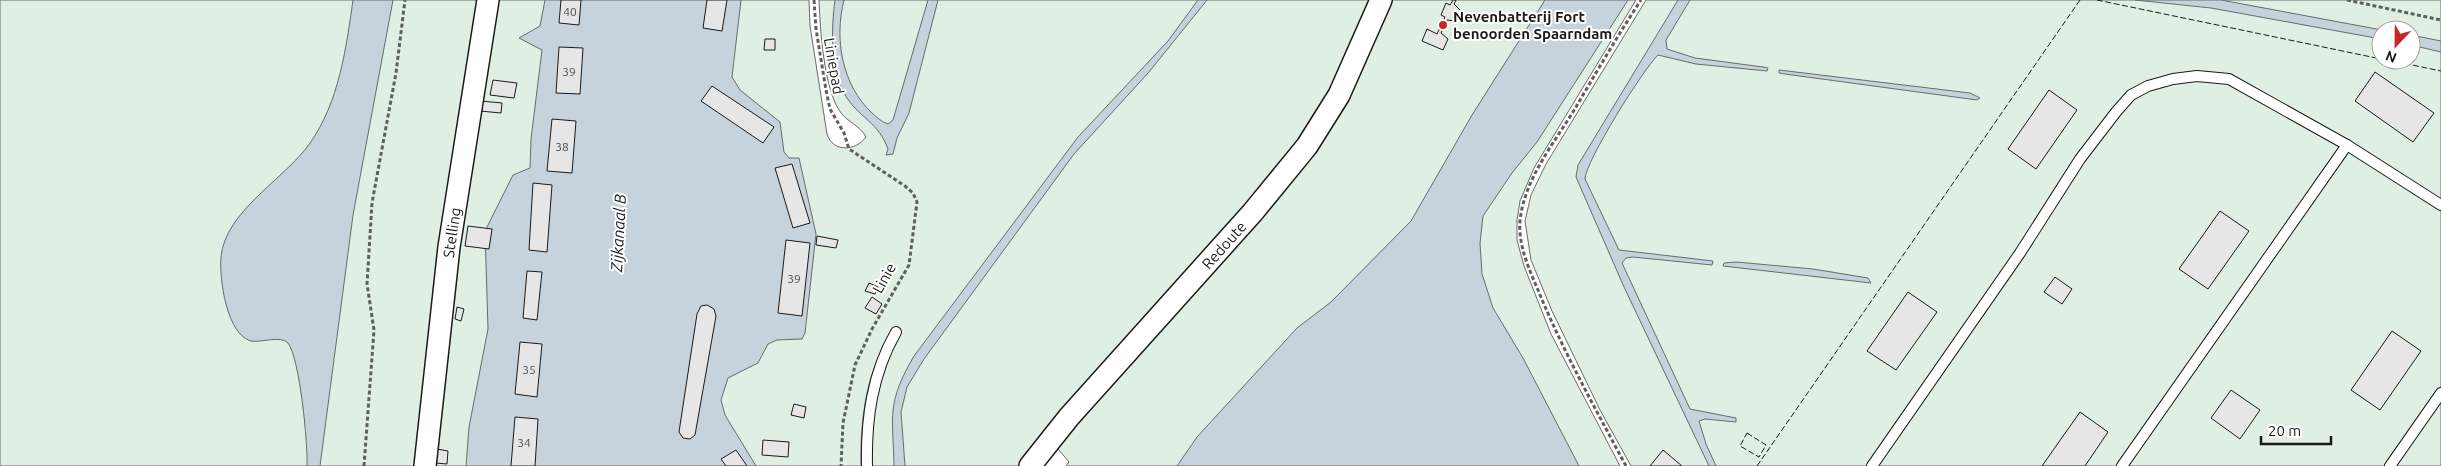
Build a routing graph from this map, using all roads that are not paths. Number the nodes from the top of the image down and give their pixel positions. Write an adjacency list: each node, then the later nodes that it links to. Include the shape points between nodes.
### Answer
1 (488, 0): 7 (street, Stelling, via 449,246)
2 (1381, 0): 9 (street, Redoute, via 1339,95 1307,146 1253,212 1069,417)
3 (2347, 145): 4 (lane); 10 (lane, via 2229,79 2198,76 2173,79 2148,86 2132,95 2080,159 2020,253); 11 (lane)
4 (2441, 205)
5 (896, 332): 8 (lane, via 883,358 871,401)
6 (2441, 393): 12 (lane)
7 (425, 466)
8 (866, 466)
9 (1030, 466)
10 (1872, 466)
11 (2122, 466)
12 (2390, 466)

